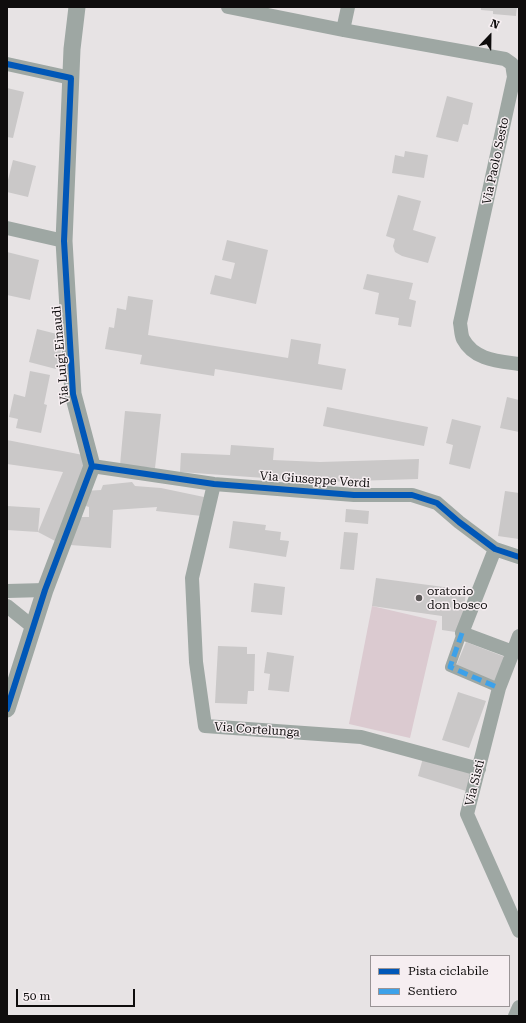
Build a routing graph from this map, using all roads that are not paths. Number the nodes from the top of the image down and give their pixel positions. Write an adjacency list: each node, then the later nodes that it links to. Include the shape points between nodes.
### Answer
1 (77, 7): 6 (street, Via Luigi Einaudi)
2 (228, 7): 4 (street, Via Paolo Sesto)
3 (348, 7): 4 (street)
4 (342, 30): 9 (street, Via Paolo Sesto, via 505,59 512,64 514,77 460,323 462,338 473,352 488,359)
5 (7, 64): 6 (street)
6 (71, 78): 8 (street, Via Luigi Einaudi)
7 (7, 228): 8 (street)
8 (64, 241): 10 (street, Via Luigi Einaudi, via 73,394)
9 (519, 364)
10 (92, 466): 11 (street, Via Giuseppe Verdi); 14 (street)
11 (214, 484): 12 (street, Via Giuseppe Verdi, via 354,495 412,495 437,503); 23 (street, Via Cortelunga, via 192,578 196,662 205,726 361,737)
12 (495, 549): 13 (street, Via Giuseppe Verdi); 18 (street)
13 (519, 557)
14 (45, 590): 15 (street); 17 (street)
15 (7, 591)
16 (7, 606): 17 (street)
17 (33, 627): 22 (street)
18 (462, 632): 20 (street); 21 (street, via 450,667)
19 (519, 636): 20 (street, Via Sisti)
20 (513, 652): 21 (street, Via Sisti)
21 (499, 688): 23 (street, Via Sisti)
22 (7, 709)
23 (478, 769): 24 (street, Via Sisti, via 467,814)
24 (519, 931)
25 (519, 1007): 26 (street)
26 (515, 1016)

